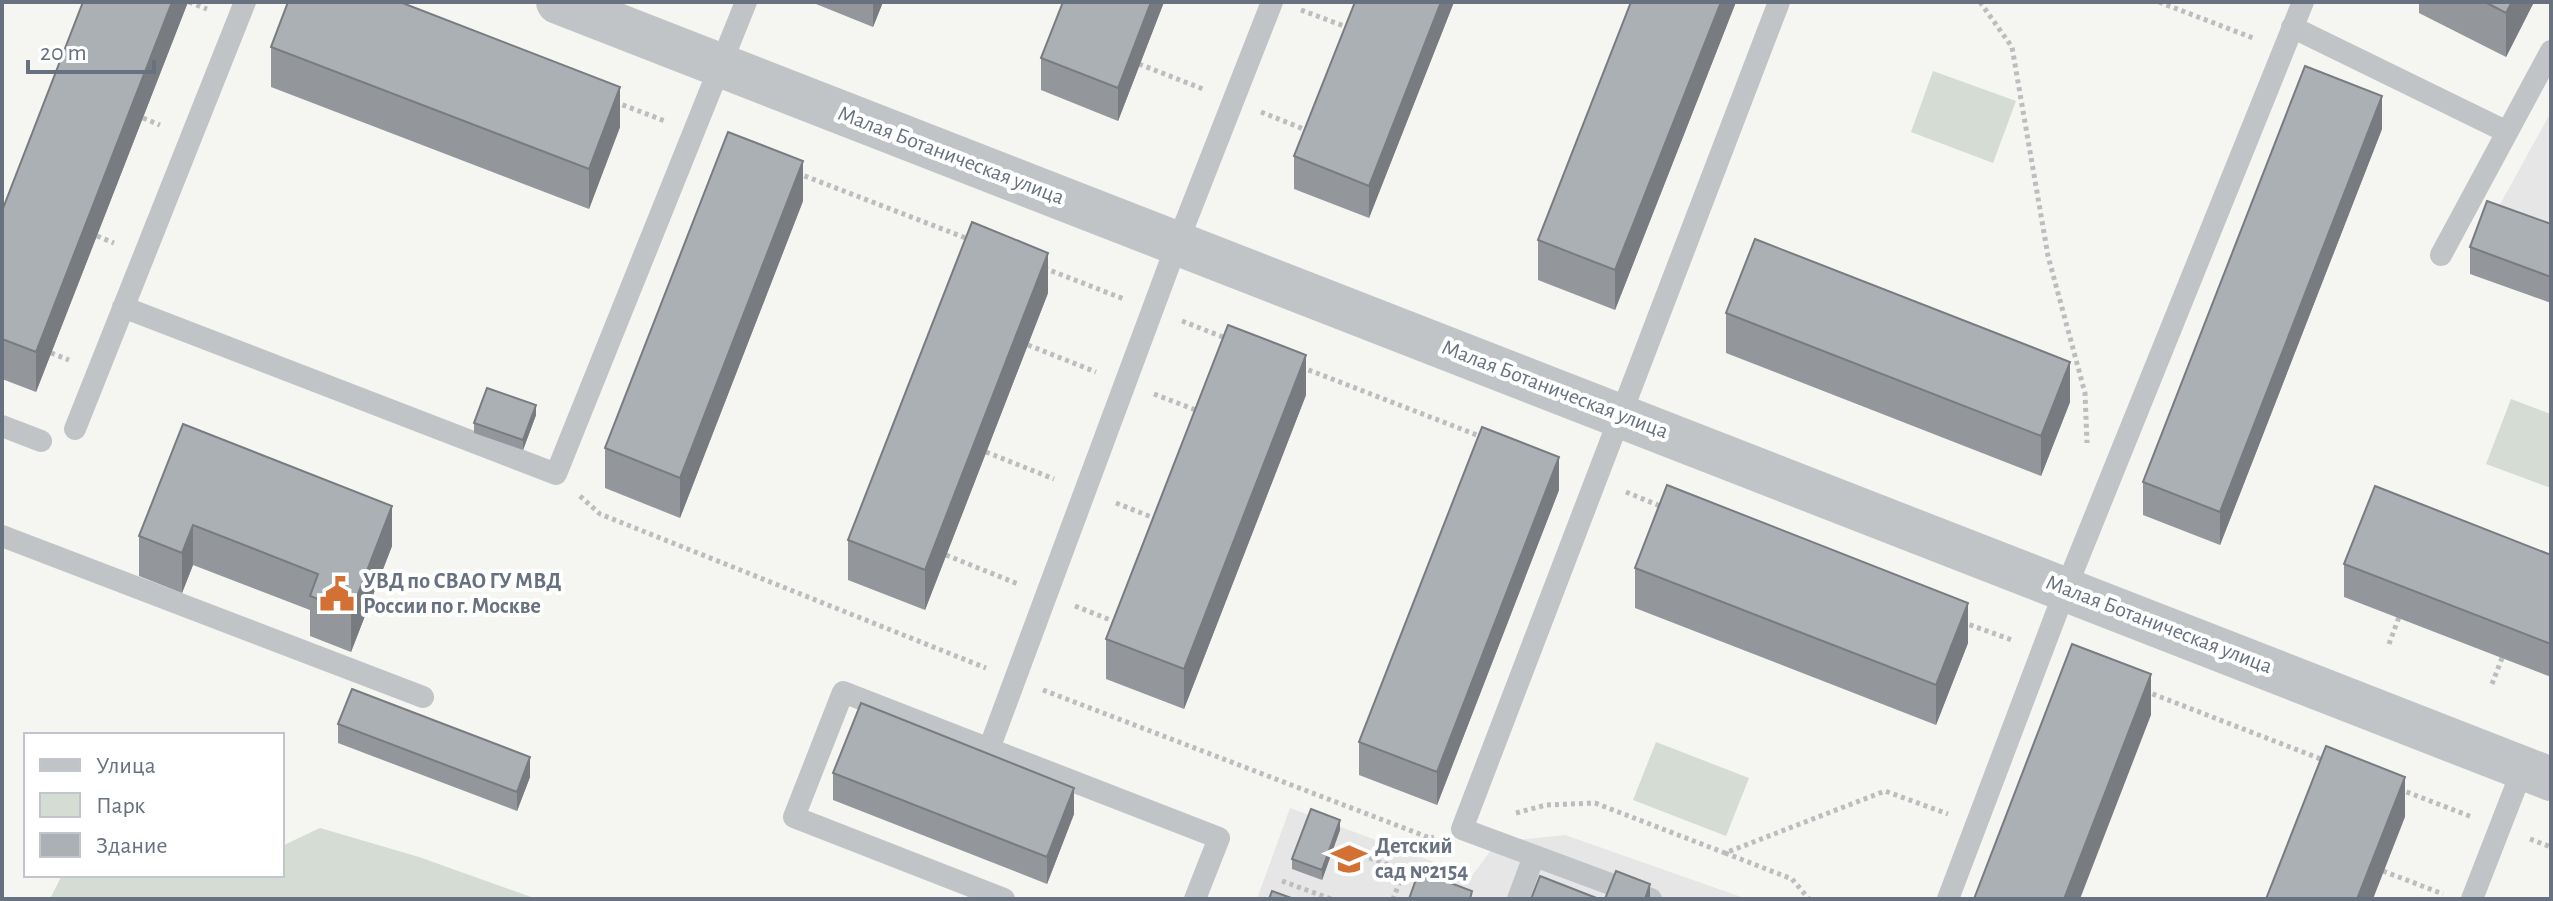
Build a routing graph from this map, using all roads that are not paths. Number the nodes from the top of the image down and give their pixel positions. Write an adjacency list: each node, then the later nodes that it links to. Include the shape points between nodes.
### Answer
1 (245, 2): 13 (lane)
2 (558, 2): 9 (street, Малая Ботаническая улица)
3 (746, 2): 9 (lane)
4 (1779, 2): 14 (lane)
5 (2303, 2): 7 (lane)
6 (1282, 4): 11 (lane)
7 (2292, 27): 10 (lane); 19 (lane)
8 (2551, 51): 10 (lane)
9 (720, 65): 11 (street, Малая Ботаническая улица); 13 (lane, via 556,474)
10 (2507, 132): 12 (lane)
11 (1177, 244): 14 (street, Малая Ботаническая улица); 21 (lane)
12 (2441, 255)
13 (123, 307): 16 (lane)
14 (1622, 415): 19 (street, Малая Ботаническая улица); 23 (lane, via 1462,829)
15 (2, 426): 17 (lane)
16 (75, 429)
17 (41, 441)
18 (2, 536): 20 (lane)
19 (2066, 588): 22 (street, Малая Ботаническая улица); 28 (lane)
20 (423, 697)
21 (989, 749): 24 (lane, via 843,692 794,817); 25 (lane, via 1219,838)
22 (2537, 773): 29 (lane, via 2500,828)
23 (1534, 856): 26 (lane); 27 (lane)
24 (1004, 899)
25 (1195, 899)
26 (1518, 899)
27 (1651, 899)
28 (1948, 899)
29 (2472, 899)

